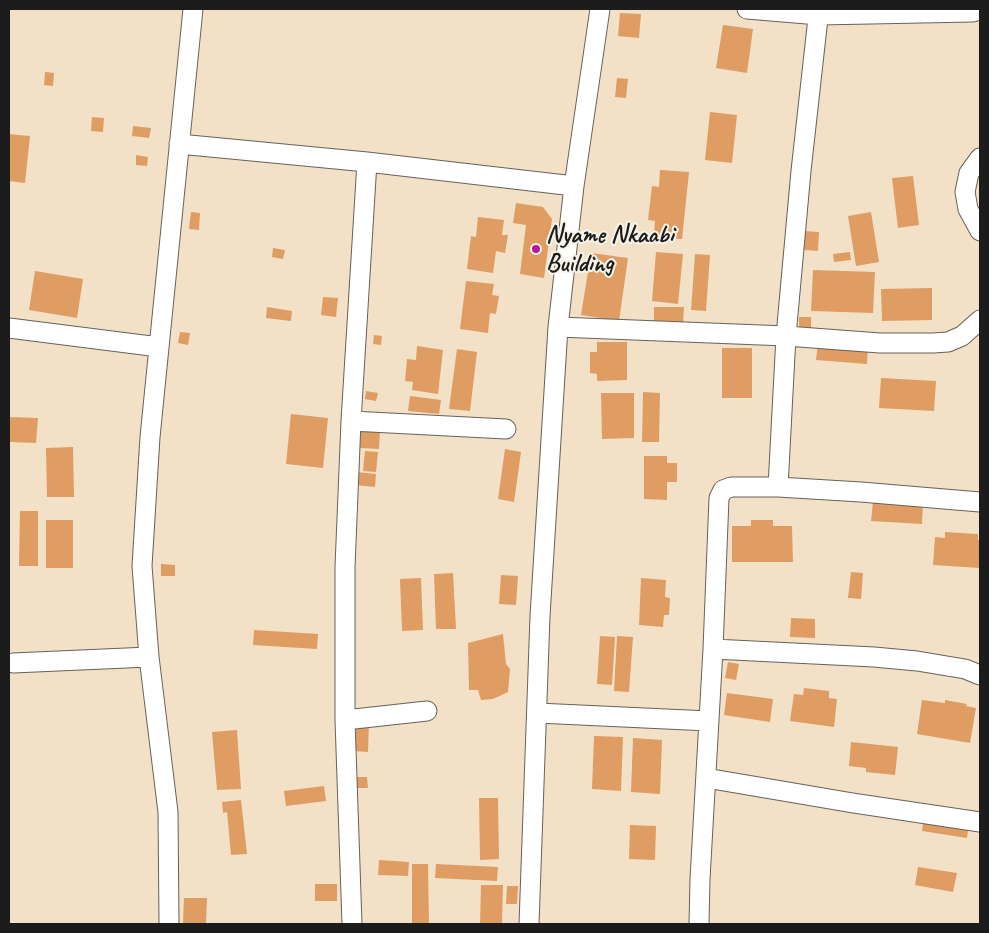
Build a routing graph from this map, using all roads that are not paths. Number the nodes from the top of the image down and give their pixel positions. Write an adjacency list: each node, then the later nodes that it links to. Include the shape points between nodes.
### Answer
1 (193, 9): 6 (street)
2 (600, 9): 9 (street)
3 (747, 9): 5 (street)
4 (980, 9): 5 (street, via 973,12)
5 (819, 12): 14 (street)
6 (180, 144): 8 (street); 15 (street)
7 (980, 158): 10 (street, via 970,173 965,192 968,209)
8 (367, 162): 9 (street); 16 (street)
9 (574, 186): 12 (street)
10 (980, 231)
11 (980, 320): 14 (street, via 962,336 948,342 880,343)
12 (558, 327): 14 (street); 25 (street)
13 (9, 328): 15 (street)
14 (786, 336): 18 (street)
15 (159, 347): 21 (street, via 142,566)
16 (351, 421): 17 (street); 26 (street, via 345,567)
17 (506, 430)
18 (778, 487): 19 (street); 20 (street, via 731,487 723,490 719,498)
19 (980, 502)
20 (713, 649): 23 (street, via 891,658 965,669); 27 (street)
21 (149, 657): 22 (street); 30 (street, via 168,812)
22 (12, 663)
23 (980, 675)
24 (427, 711): 26 (street)
25 (537, 713): 27 (street); 32 (street)
26 (345, 720): 31 (street)
27 (709, 721): 28 (street)
28 (706, 778): 29 (street); 33 (street)
29 (980, 822)
30 (169, 924)
31 (352, 924)
32 (529, 924)
33 (699, 924)

